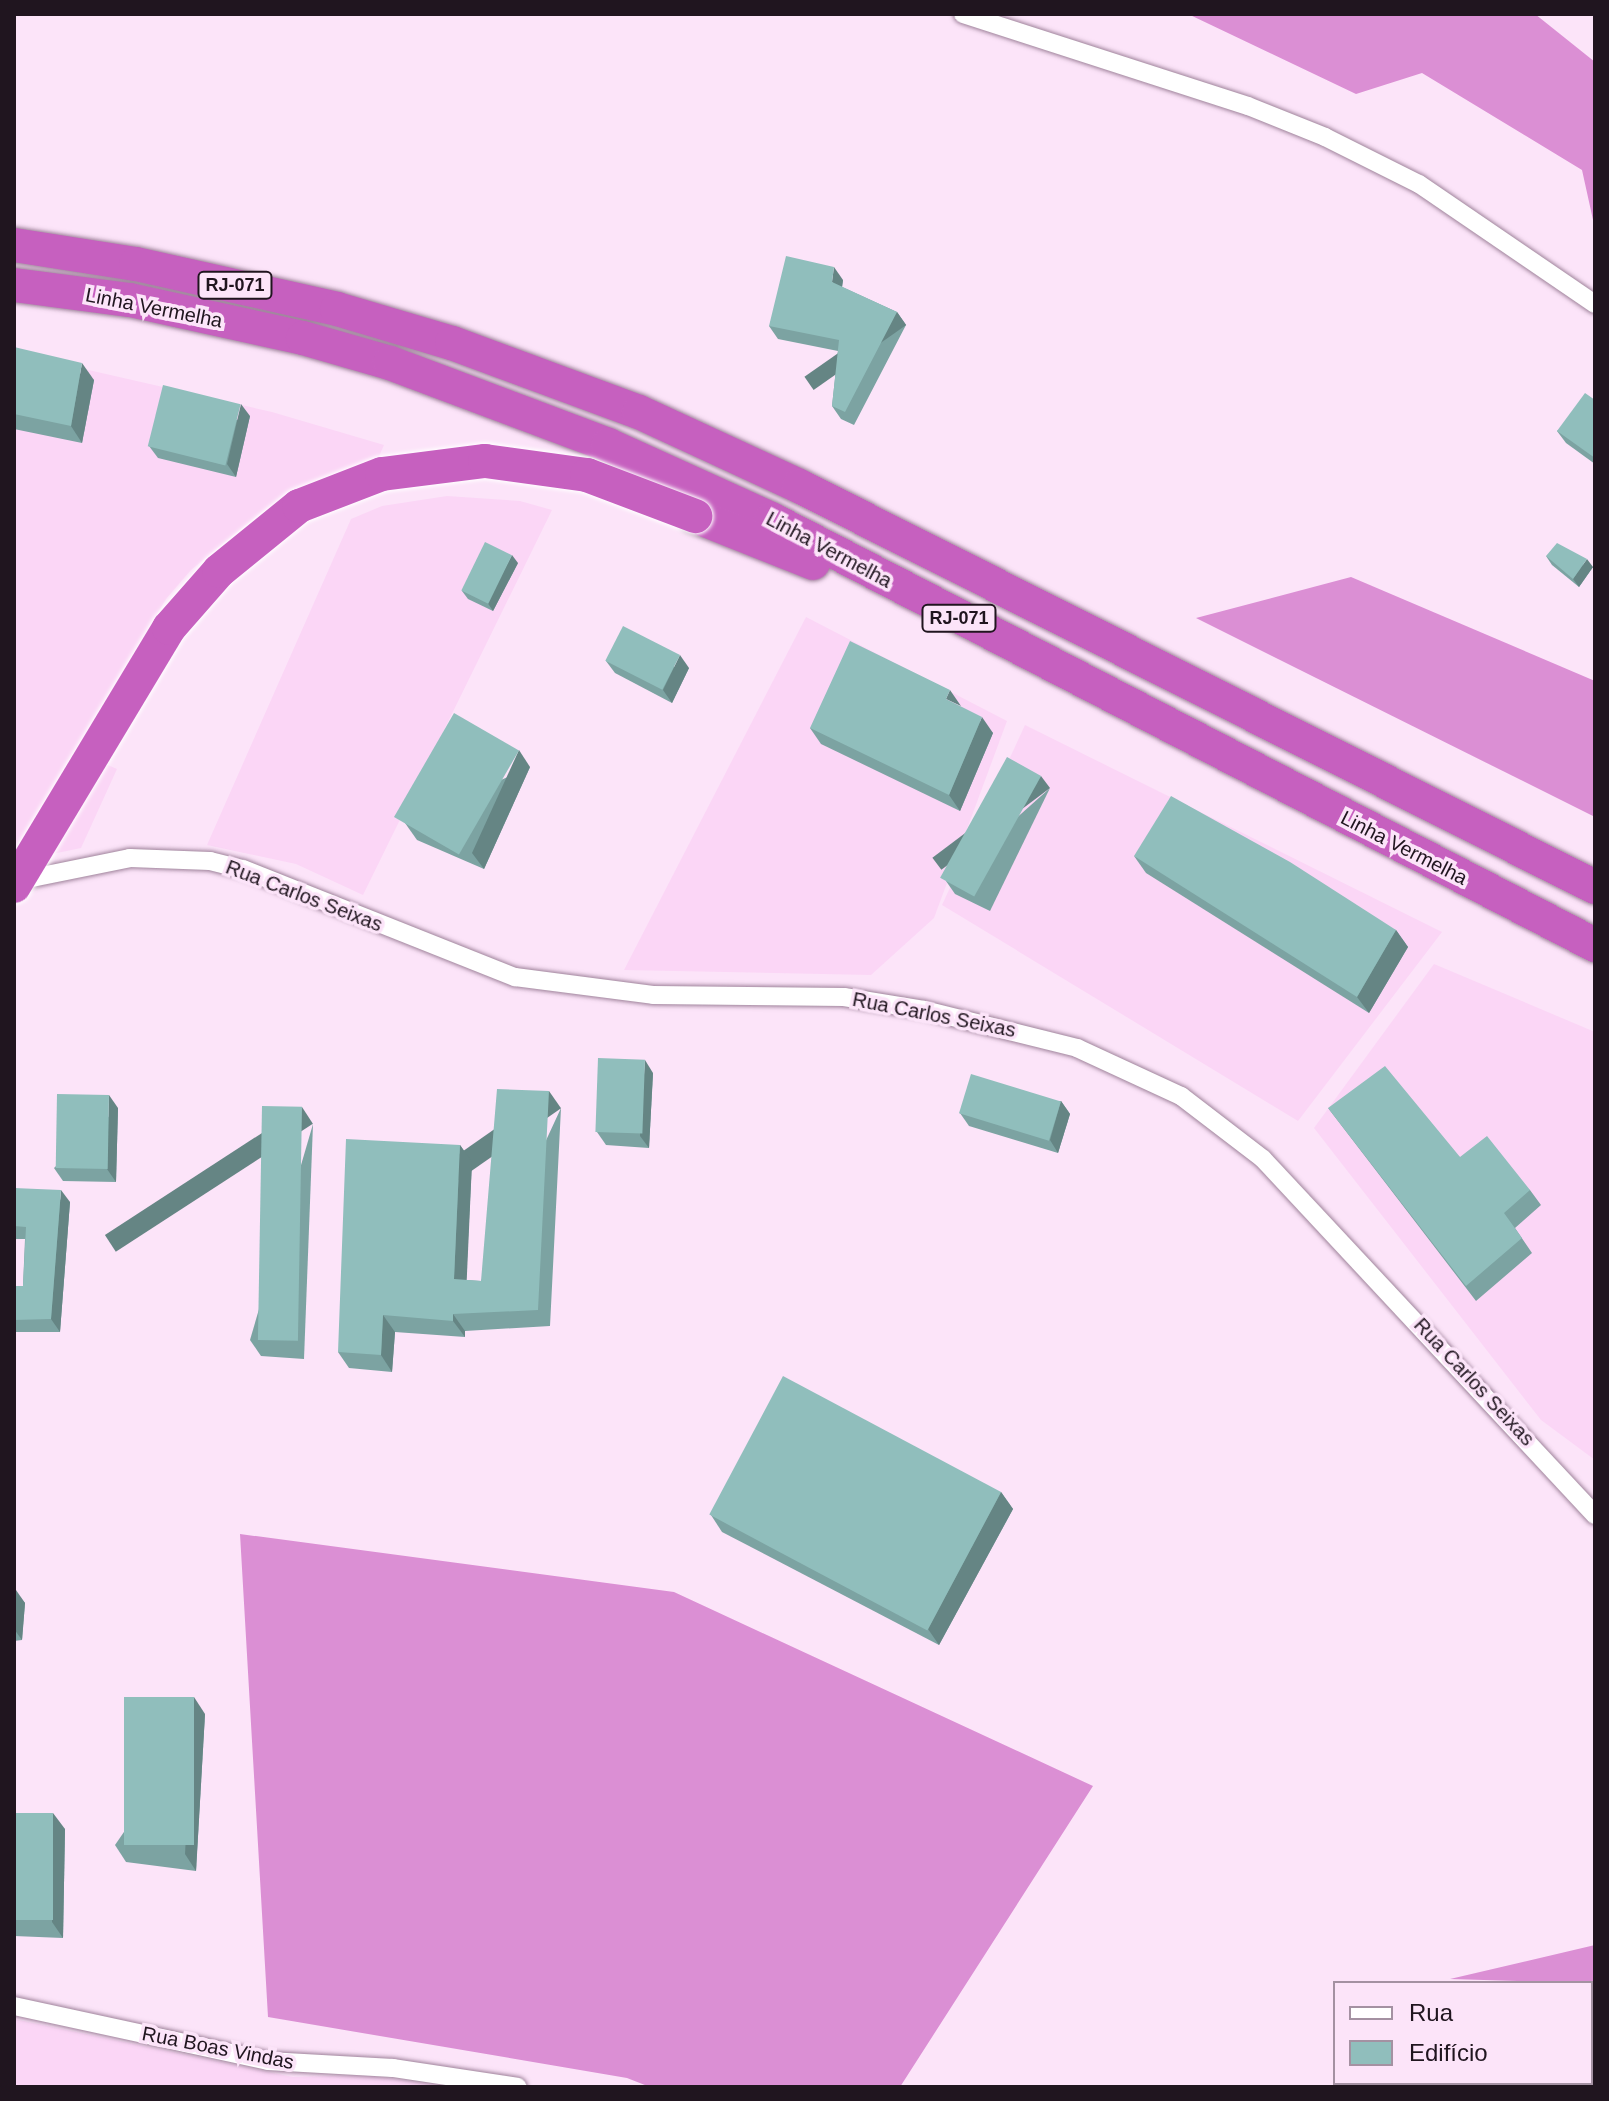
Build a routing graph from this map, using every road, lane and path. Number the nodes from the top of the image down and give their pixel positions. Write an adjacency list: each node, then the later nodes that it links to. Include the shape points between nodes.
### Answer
1 (963, 14): 4 (street, via 1248,106 1325,137 1419,184)
2 (14, 245): 7 (highway, Linha Vermelha / RJ-071, via 136,264 337,309 452,343 639,412 907,540)
3 (14, 285): 5 (highway, Linha Vermelha / RJ-071, via 130,300 390,363 622,451 771,519)
4 (1595, 304)
5 (991, 634): 6 (highway, bridge, via 587,475 485,461 382,474 299,506 219,571 169,628); 8 (highway, Linha Vermelha / RJ-071)
6 (14, 884): 9 (street, Rua Carlos Seixas, via 130,858 210,861 243,869 528,980 653,995 844,997 938,1013 1077,1048 1181,1096 1263,1159)
7 (1595, 887)
8 (1595, 945)
9 (1595, 1515)
10 (14, 2006): 11 (street, Rua Boas Vindas, via 268,2061 393,2068)
11 (518, 2087)

